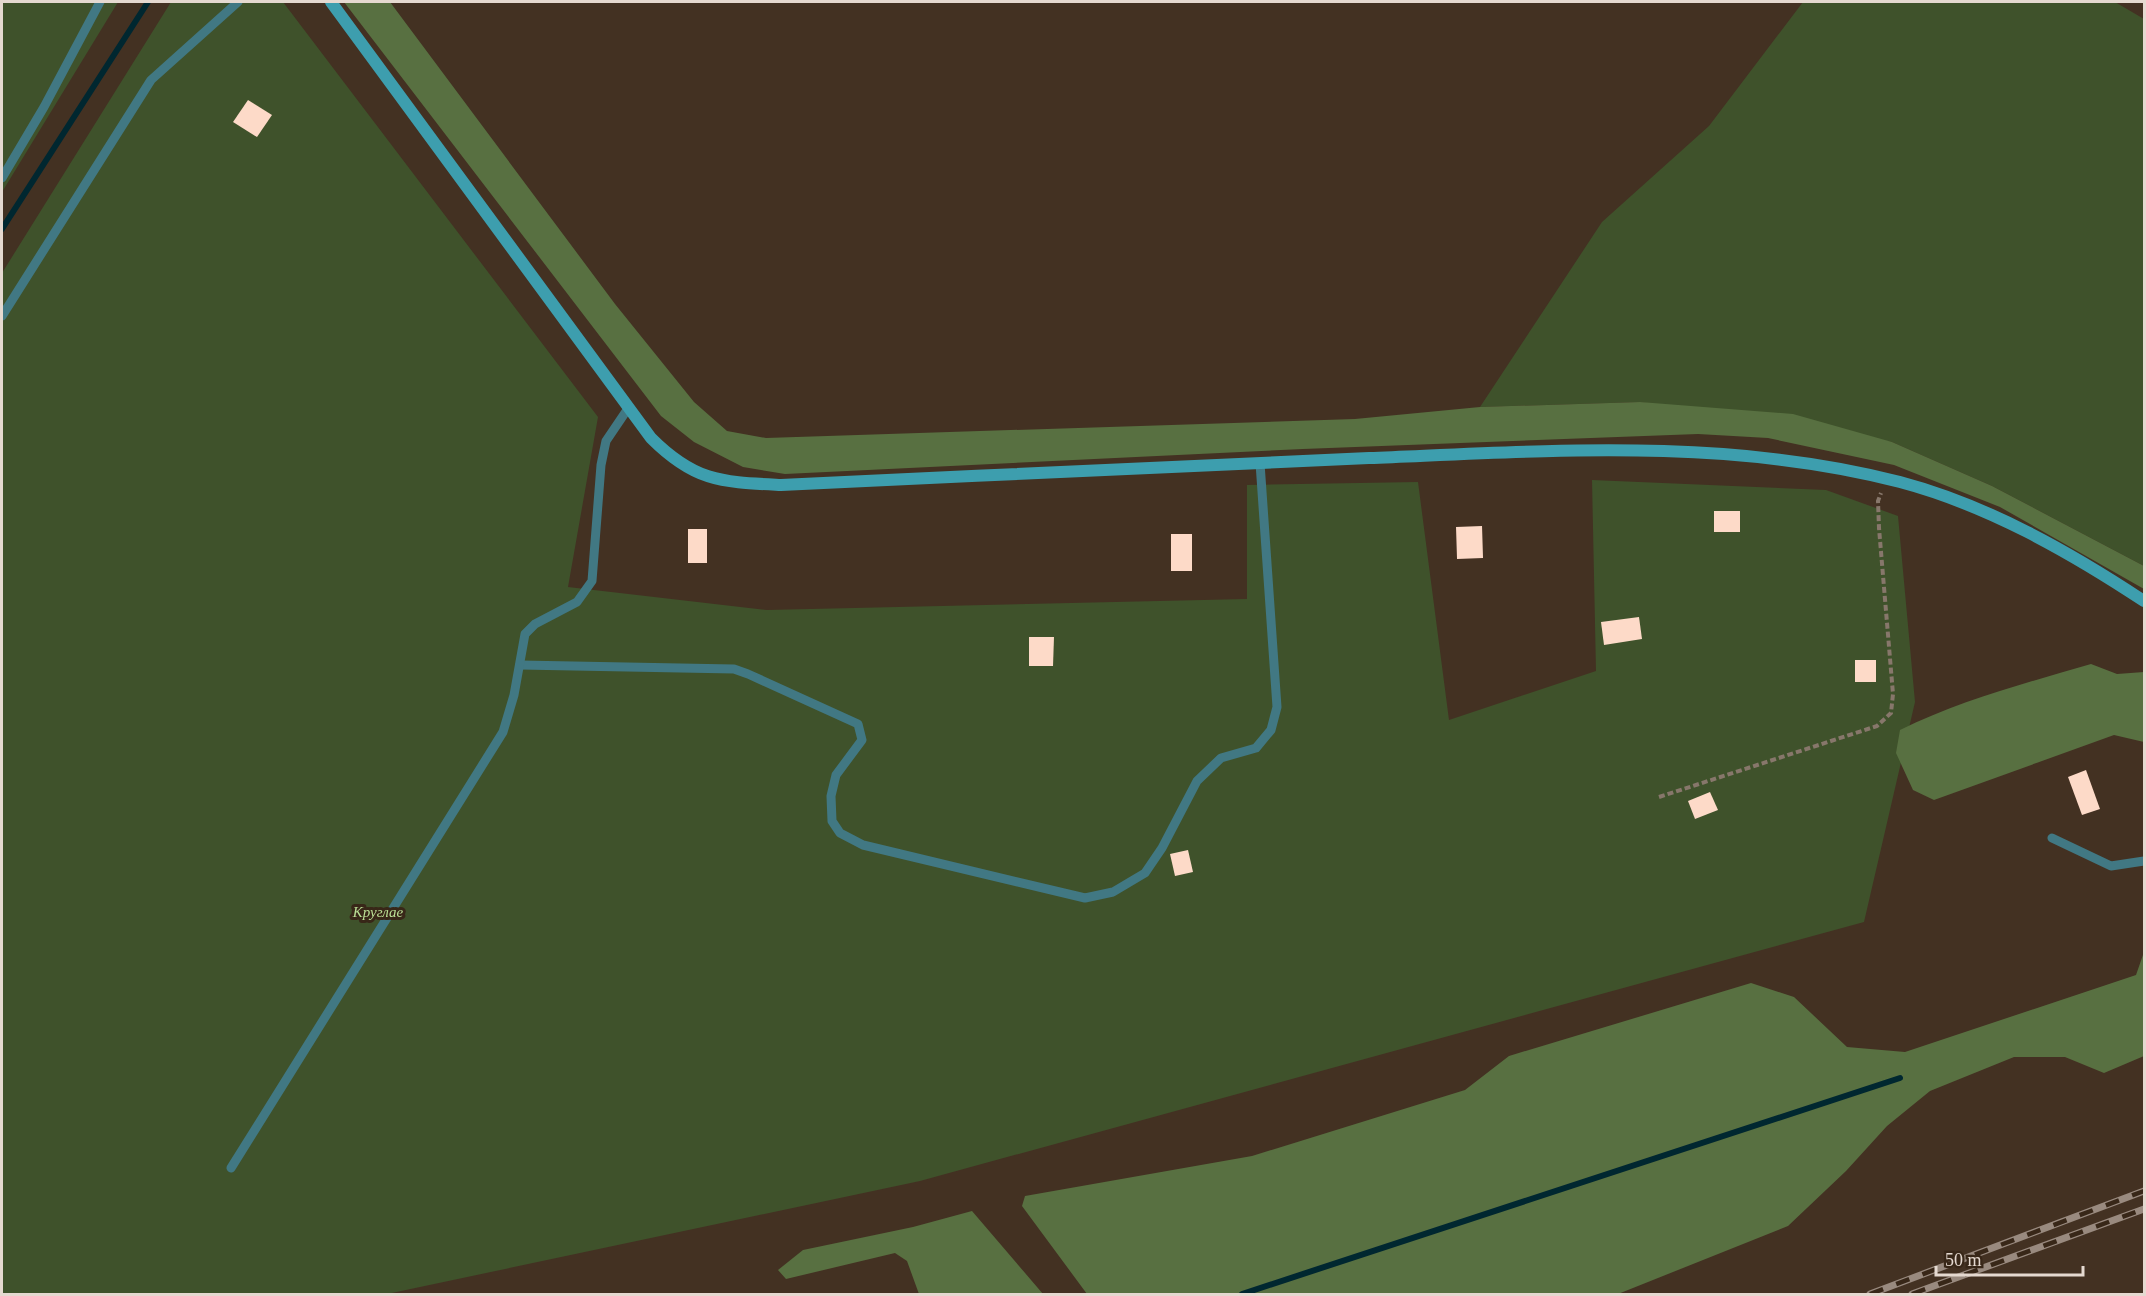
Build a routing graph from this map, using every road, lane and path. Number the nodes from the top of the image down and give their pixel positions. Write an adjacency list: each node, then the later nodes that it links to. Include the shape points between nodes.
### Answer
1 (100, 2): 4 (lane)
2 (238, 2): 5 (lane, via 151,80)
3 (331, 2): 6 (street)
4 (2, 178)
5 (2, 316)
6 (629, 407): 7 (street, via 651,438 674,460 728,482 781,484); 10 (lane, via 606,441 592,581 577,602 535,624 525,634)
7 (1260, 463): 8 (street, via 1573,450 1741,454); 10 (lane, via 1277,707 1271,730 1256,748 1221,758 1197,781 1145,873 1113,892 1085,898 863,845 840,833 832,821 831,796 836,775 862,740 858,724 748,674 734,669)
8 (1886, 479): 9 (street, via 1978,510 2036,537); 11 (path, via 1878,501 1893,694 1891,713 1877,726)
9 (2145, 601)
10 (520, 665): 14 (lane, via 503,732)
11 (1659, 797)
12 (2052, 838): 13 (lane, via 2111,866)
13 (2145, 861)
14 (231, 1168)

